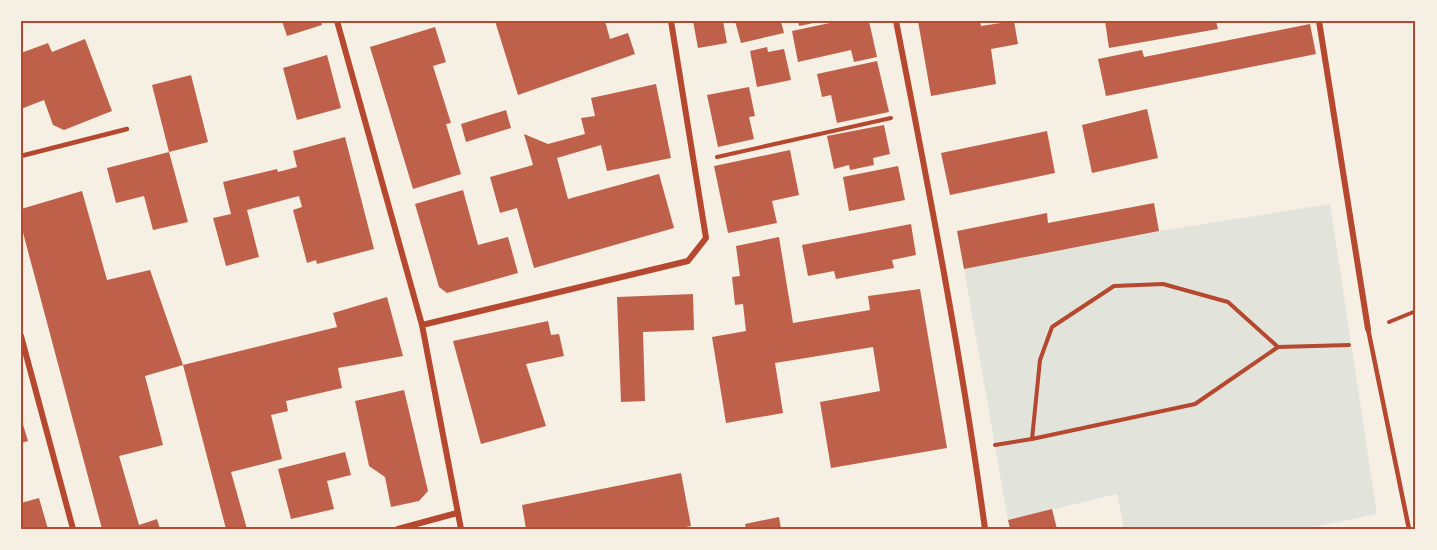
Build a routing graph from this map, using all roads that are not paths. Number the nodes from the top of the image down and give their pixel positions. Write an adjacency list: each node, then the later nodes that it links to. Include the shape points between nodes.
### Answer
1 (337, 21): 7 (street)
2 (671, 21): 7 (street, via 706,237 688,261)
3 (896, 21): 14 (street, via 974,447)
4 (1319, 21): 8 (street)
5 (127, 129): 6 (lane)
6 (21, 156)
7 (422, 325): 10 (street)
8 (1368, 330): 15 (lane)
9 (21, 336): 11 (street)
10 (458, 513): 12 (street); 13 (street)
11 (73, 529)
12 (398, 529)
13 (461, 529)
14 (985, 529)
15 (1409, 529)

